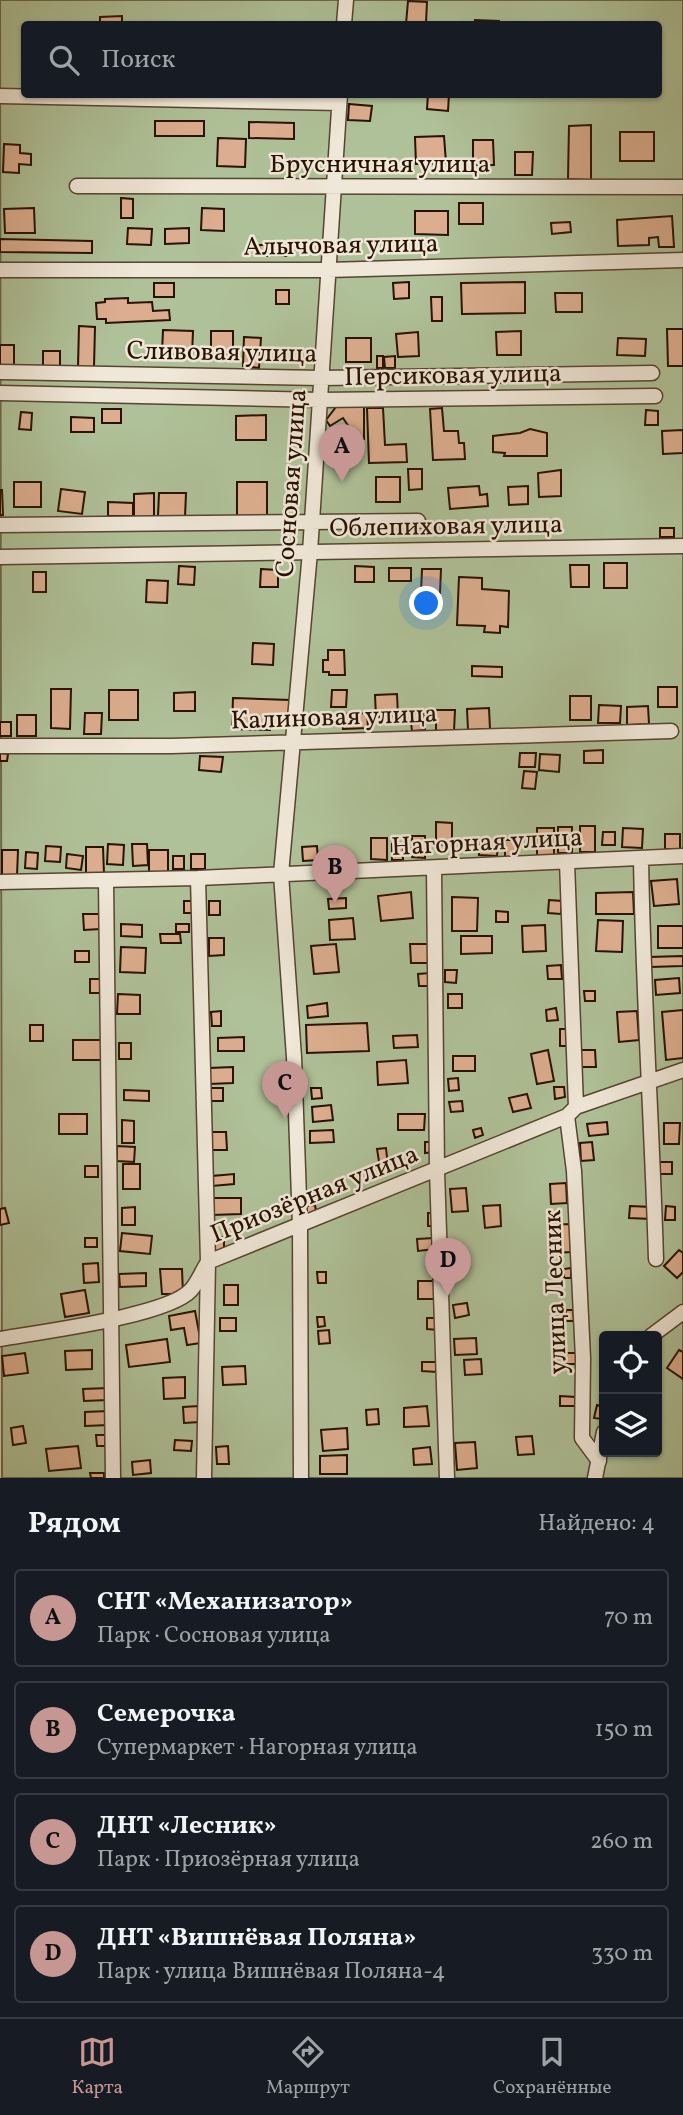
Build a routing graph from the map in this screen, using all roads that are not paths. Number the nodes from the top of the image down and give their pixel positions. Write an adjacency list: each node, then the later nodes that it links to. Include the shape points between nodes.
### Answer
1 (346, 0): 2 (street)
2 (344, 21)
3 (0, 96): 4 (street)
4 (21, 96)
5 (226, 98): 6 (street)
6 (339, 99): 9 (street, Сосновая улица)
7 (77, 186): 9 (street, Брусничная улица)
8 (683, 187): 9 (street, Брусничная улица)
9 (334, 188): 12 (street, Сосновая улица)
10 (683, 260): 12 (street, Алычовая улица)
11 (0, 270): 12 (street, Алычовая улица)
12 (328, 270): 15 (street, Сосновая улица)
13 (0, 372): 15 (street, Сливовая улица)
14 (652, 373): 15 (street, Сливовая улица)
15 (321, 377): 18 (street, Сосновая улица)
16 (0, 393): 18 (street, Персиковая улица)
17 (655, 396): 18 (street, Персиковая улица)
18 (320, 400): 20 (street, Сосновая улица)
19 (418, 521): 20 (street)
20 (312, 522): 21 (street); 23 (street, Сосновая улица)
21 (0, 525)
22 (683, 546): 23 (street, Облепиховая улица)
23 (310, 552): 24 (street, Облепиховая улица); 26 (street, Сосновая улица)
24 (0, 557)
25 (671, 731): 26 (street, Калиновая улица)
26 (293, 741): 27 (street, Калиновая улица); 32 (street, Сосновая улица)
27 (0, 746)
28 (683, 856): 29 (street, Нагорная улица)
29 (641, 858): 30 (street, Нагорная улица); 37 (street)
30 (567, 862): 31 (street, Нагорная улица); 38 (street, улица Лесник)
31 (435, 868): 32 (street, Нагорная улица); 39 (street)
32 (281, 874): 33 (street, Нагорная улица); 40 (street, Сосновая улица)
33 (198, 878): 34 (street, Нагорная улица); 42 (street)
34 (106, 881): 35 (street, Нагорная улица); 44 (street)
35 (0, 882)
36 (683, 1070): 37 (street, Приозёрная улица)
37 (650, 1081): 38 (street, Приозёрная улица); 41 (street)
38 (571, 1112): 39 (street, Приозёрная улица); 48 (street, улица Лесник, via 583,1358 582,1438)
39 (437, 1170): 40 (street, Приозёрная улица); 52 (street)
40 (300, 1226): 42 (street, Приозёрная улица); 51 (street, Сосновая улица)
41 (656, 1259)
42 (208, 1262): 44 (street, Приозёрная улица, via 190,1291 171,1303); 50 (street)
43 (683, 1312): 45 (street)
44 (112, 1318): 46 (street, Приозёрная улица); 49 (street)
45 (658, 1331)
46 (0, 1339)
47 (599, 1456): 48 (street)
48 (598, 1461): 53 (street)
49 (113, 1478)
50 (204, 1478)
51 (301, 1478)
52 (447, 1478)
53 (595, 1478)

